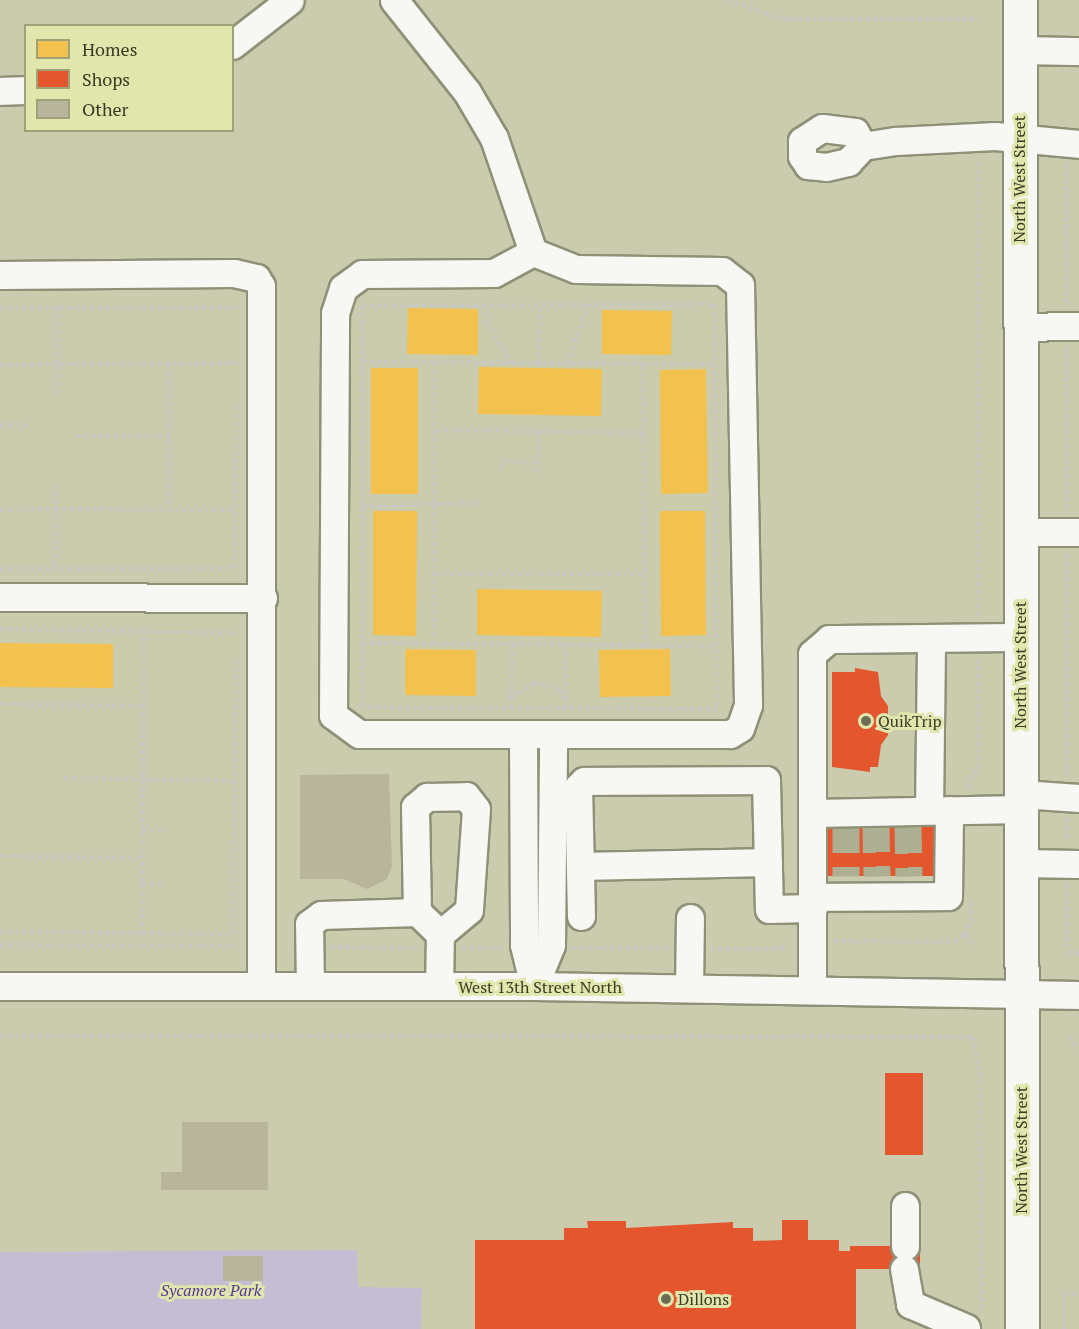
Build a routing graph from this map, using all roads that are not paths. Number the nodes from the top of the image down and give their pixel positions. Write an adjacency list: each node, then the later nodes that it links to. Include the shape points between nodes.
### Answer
1 (290, 0): 4 (street)
2 (394, 0): 12 (street, via 467,92 494,138)
3 (1020, 0): 5 (main road, North West Street)
4 (234, 43)
5 (1020, 50): 6 (street); 9 (main road, North West Street)
6 (1079, 51)
7 (24, 90): 8 (street)
8 (0, 91)
9 (1019, 142): 10 (street); 11 (street, via 979,137); 15 (main road, North West Street)
10 (1079, 144)
11 (863, 146)
12 (533, 252): 22 (street, via 494,273 362,274 344,288 335,314 333,715 338,724 359,734); 23 (street, via 576,269 722,271 740,285 744,296 745,717 740,728 717,736)
13 (0, 275): 19 (street, via 234,273 256,278 264,297)
14 (1079, 326): 15 (street)
15 (1019, 327): 16 (main road, North West Street)
16 (1020, 532): 17 (street); 20 (main road, North West Street)
17 (1079, 532)
18 (0, 597): 19 (street)
19 (262, 598): 39 (street)
20 (1020, 637): 21 (street); 25 (main road, North West Street)
21 (931, 638): 26 (street, via 829,639 812,654); 27 (street)
22 (523, 738): 23 (street); 37 (street)
23 (553, 738): 37 (street)
24 (1079, 798): 25 (street)
25 (1021, 801): 27 (street); 29 (main road, North West Street)
26 (813, 813): 27 (street, via 846,819); 32 (street)
27 (933, 813): 32 (street, via 948,896 909,886 846,887)
28 (768, 862): 31 (street); 31 (street, via 766,780 584,781 578,788); 32 (street, via 770,909)
29 (1021, 863): 30 (street); 45 (main road, North West Street)
30 (1079, 864)
31 (581, 866): 34 (street)
32 (813, 903): 44 (street)
33 (417, 912): 36 (street); 36 (street, via 415,807 427,797 466,796 476,809 468,910); 40 (street, via 321,915 309,924)
34 (581, 916)
35 (690, 918): 43 (street)
36 (440, 941): 41 (street)
37 (538, 948): 42 (street)
38 (0, 986): 39 (street, West 13th Street North)
39 (261, 986): 40 (street, West 13th Street North)
40 (310, 986): 41 (street, West 13th Street North)
41 (439, 986): 42 (street, West 13th Street North)
42 (534, 986): 43 (street, West 13th Street North)
43 (689, 988): 44 (street, West 13th Street North)
44 (812, 990): 45 (street, West 13th Street North)
45 (1022, 992): 46 (street, West 13th Street North); 49 (main road, North West Street)
46 (1079, 995)
47 (905, 1206): 48 (street, via 904,1258 910,1304)
48 (974, 1323)
49 (1022, 1329)

